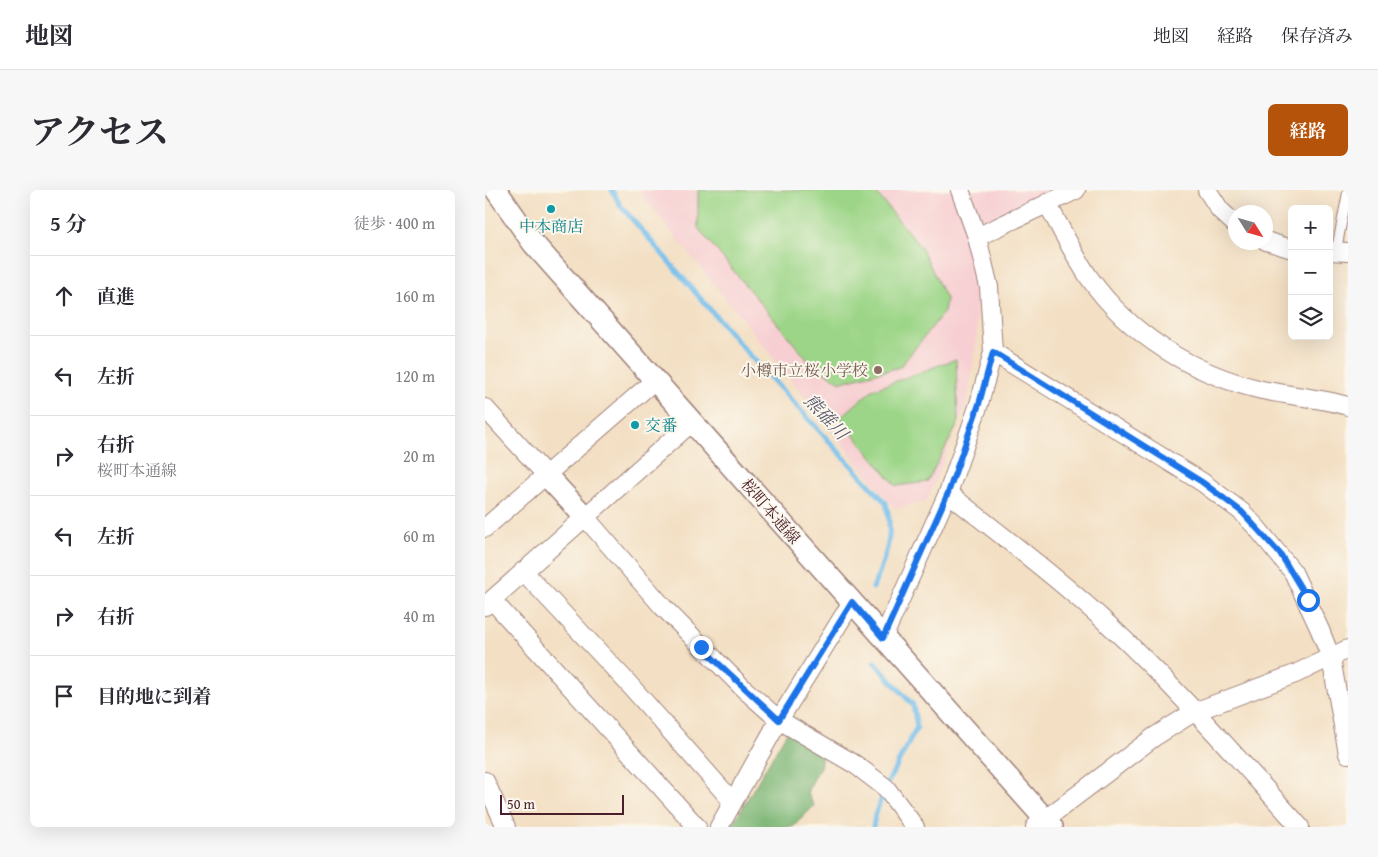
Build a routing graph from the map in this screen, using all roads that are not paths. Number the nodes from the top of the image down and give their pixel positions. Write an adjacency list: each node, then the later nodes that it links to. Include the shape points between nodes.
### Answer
1 (496, 190): 13 (street, 桜町本通線, via 533,243)
2 (960, 190): 8 (street)
3 (1076, 190): 6 (street)
4 (1207, 190): 7 (street)
5 (1348, 190): 11 (lane)
6 (1047, 203): 8 (street); 14 (street, via 1088,276 1121,314 1183,362 1262,390)
7 (1228, 218)
8 (977, 237): 12 (street, via 989,286)
9 (1273, 243): 10 (street)
10 (1288, 248)
11 (1338, 252)
12 (993, 352): 18 (street); 26 (street, via 1202,482 1242,512 1293,572)
13 (655, 380): 16 (street, 桜町本通線); 17 (street)
14 (1348, 406)
15 (485, 408): 17 (street)
16 (693, 422): 19 (street); 22 (street, 桜町本通線)
17 (546, 475): 19 (street); 20 (street)
18 (948, 493): 24 (street); 27 (street, via 1110,626)
19 (585, 518): 21 (street); 28 (street, via 701,647)
20 (485, 528)
21 (523, 571): 23 (street); 31 (street)
22 (852, 602): 24 (street, 桜町本通線); 28 (street)
23 (488, 603): 34 (street)
24 (883, 638): 32 (street, 桜町本通線)
25 (1348, 649): 26 (street)
26 (1331, 658): 27 (street); 29 (street)
27 (1194, 712): 32 (street, via 1154,736); 37 (street)
28 (779, 720): 31 (street); 36 (street, via 856,765 886,788)
29 (1348, 754)
30 (485, 781): 33 (street)
31 (732, 801): 35 (street)
32 (1044, 824)
33 (506, 827)
34 (697, 827)
35 (719, 827)
36 (915, 827)
37 (1300, 827)

